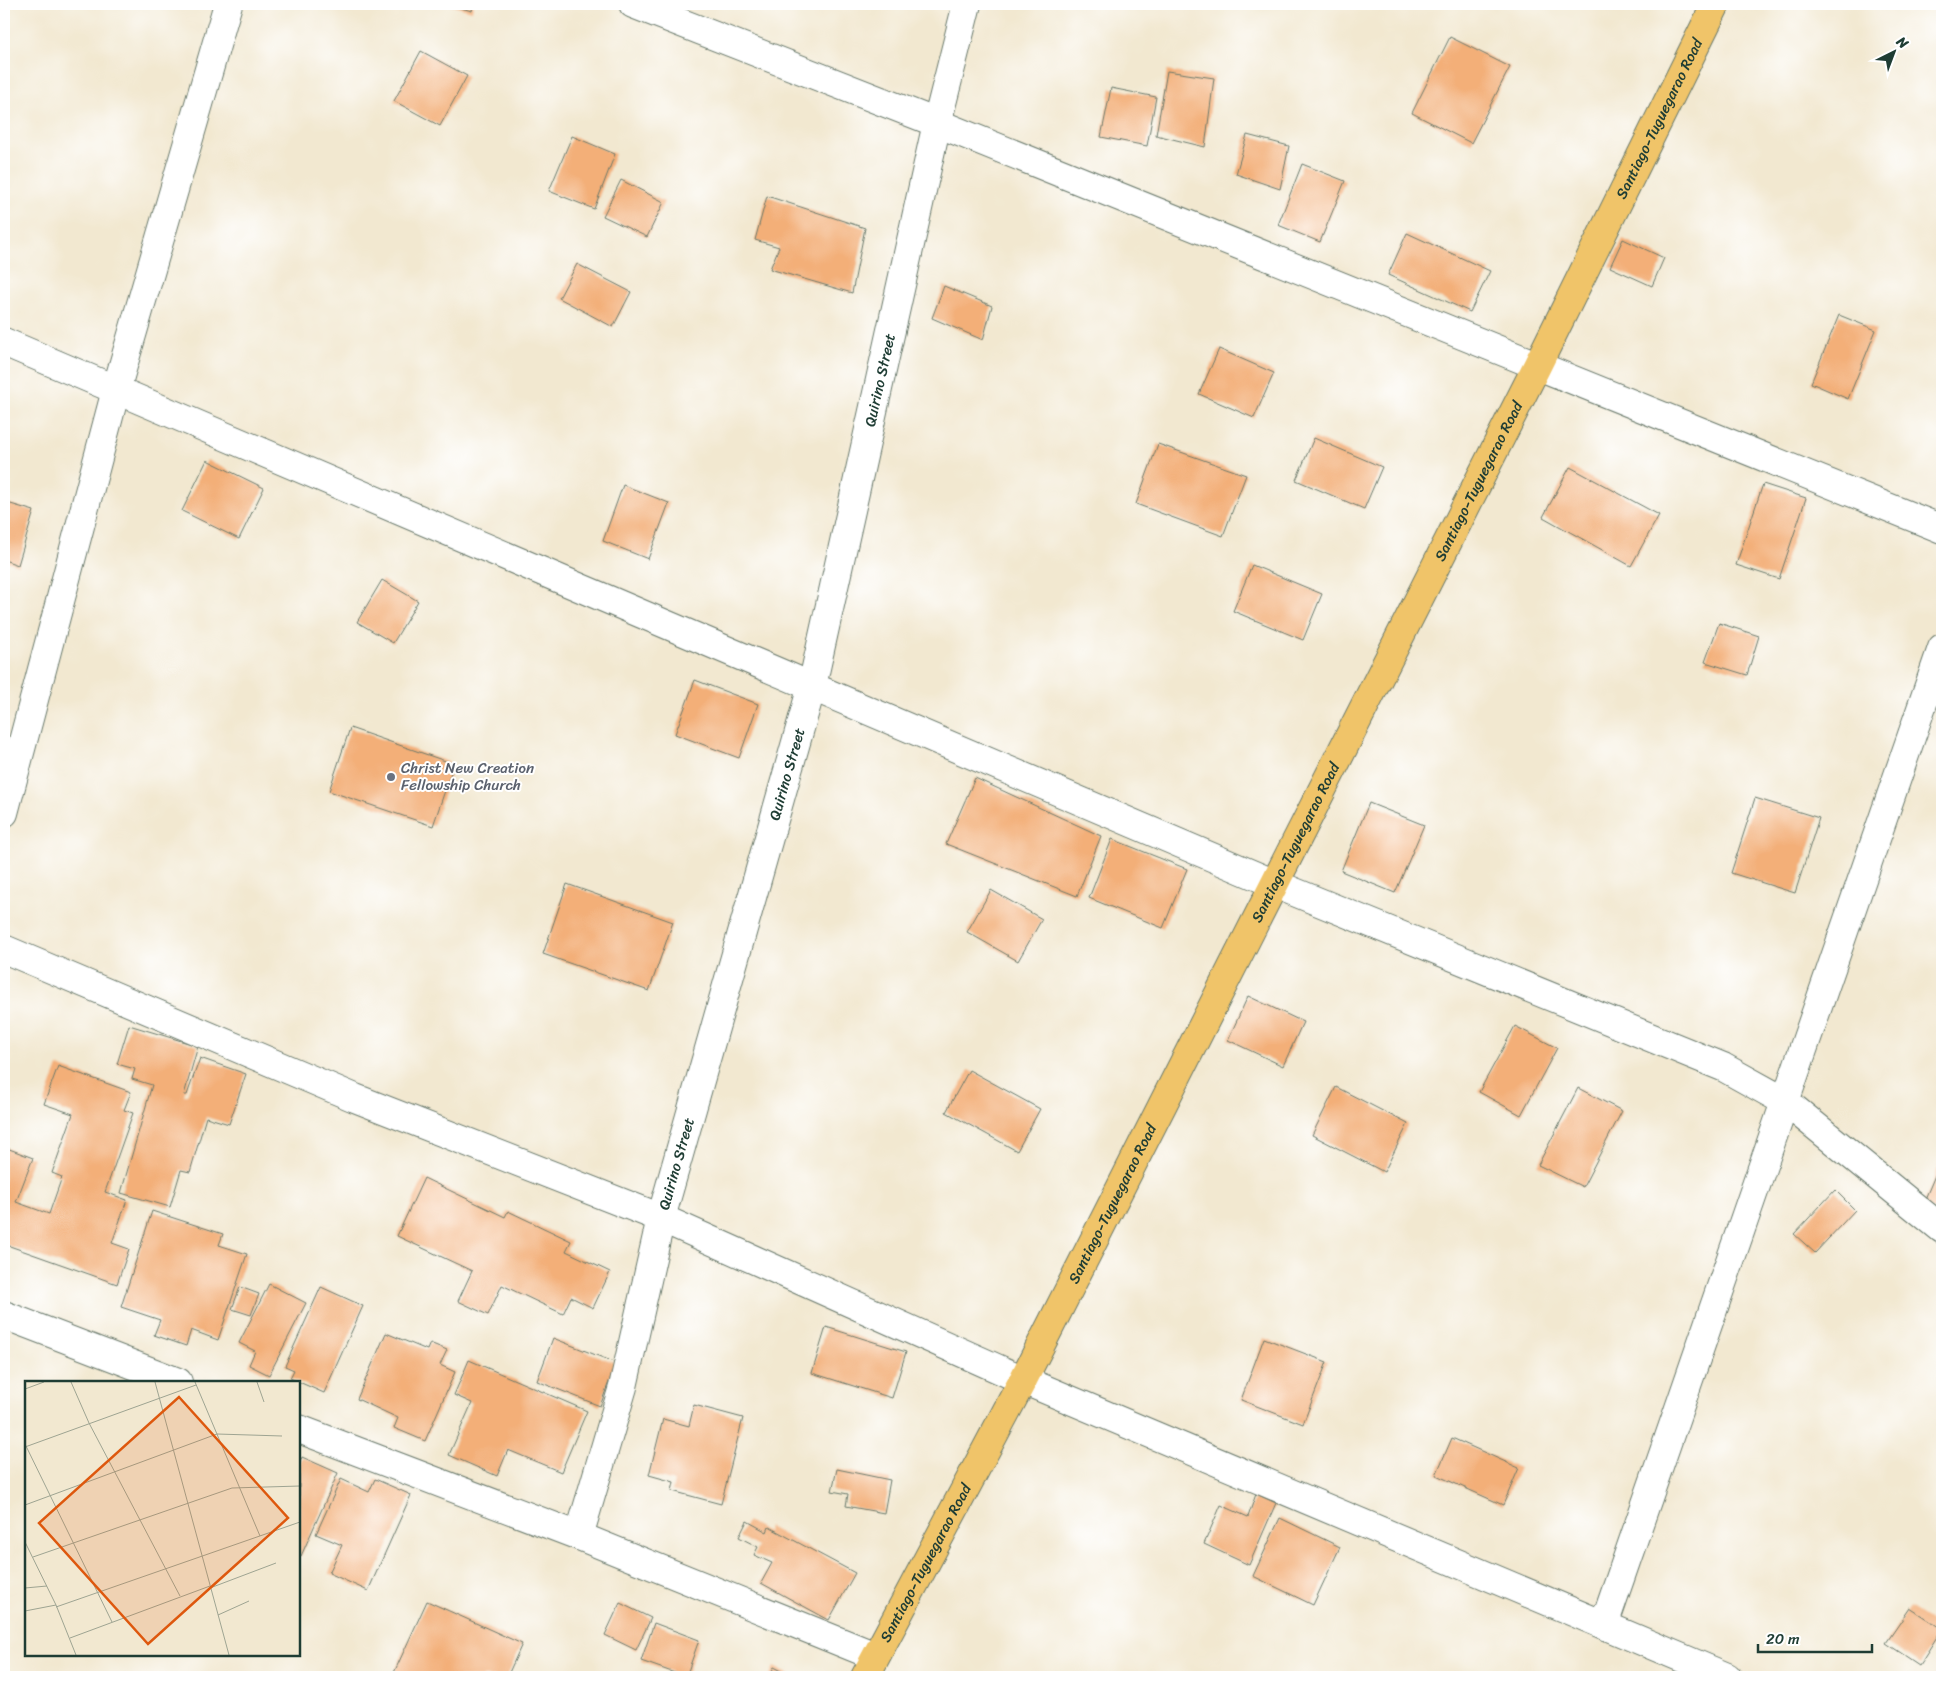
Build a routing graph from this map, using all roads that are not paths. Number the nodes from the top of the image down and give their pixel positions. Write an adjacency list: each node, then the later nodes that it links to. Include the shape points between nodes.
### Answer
1 (228, 4): 8 (street)
2 (633, 4): 5 (street)
3 (967, 4): 5 (street, Quirino Street)
4 (1716, 4): 7 (highway, Santiago-Tuguegarao Road)
5 (937, 123): 7 (street); 11 (street, Quirino Street)
6 (4, 342): 8 (street)
7 (1537, 366): 9 (street); 13 (highway, Santiago-Tuguegarao Road)
8 (116, 390): 11 (street); 12 (street)
9 (1942, 529)
10 (1942, 648): 15 (street)
11 (812, 686): 13 (street); 16 (street, Quirino Street)
12 (4, 813)
13 (1275, 884): 15 (street, via 1724,1067); 19 (highway, Santiago-Tuguegarao Road)
14 (4, 949): 16 (street, via 355,1098)
15 (1786, 1102): 17 (street); 23 (street)
16 (661, 1218): 19 (street); 22 (street, Quirino Street, via 623,1387)
17 (1942, 1230)
18 (4, 1315): 20 (street)
19 (1023, 1380): 23 (street); 24 (highway, Santiago-Tuguegarao Road)
20 (175, 1381)
21 (300, 1428): 22 (street)
22 (579, 1536): 24 (street)
23 (1604, 1625): 25 (street)
24 (868, 1672)
25 (1727, 1677)

